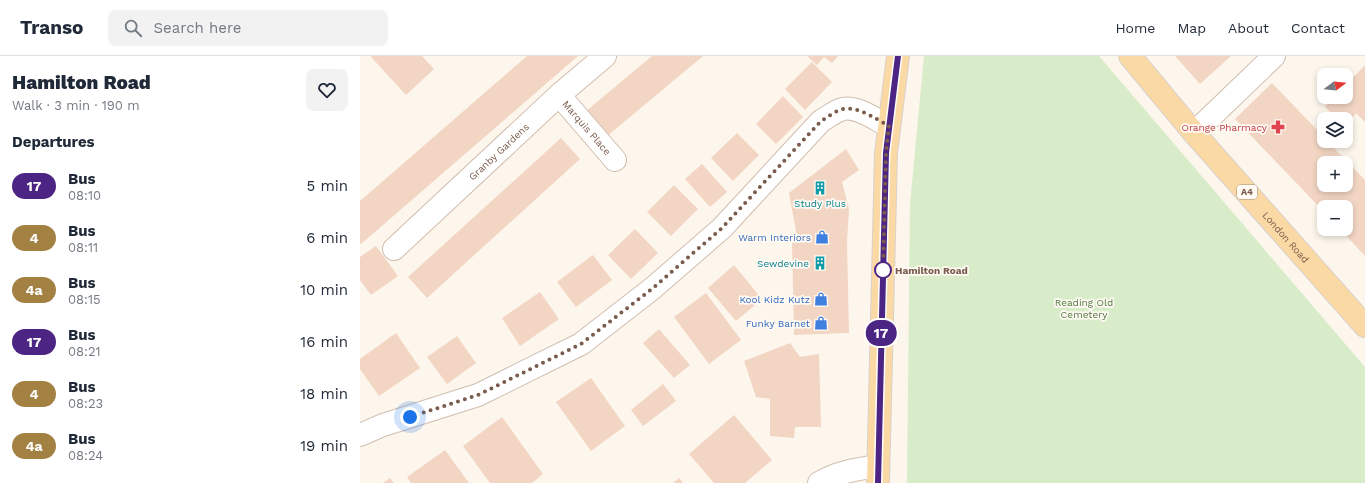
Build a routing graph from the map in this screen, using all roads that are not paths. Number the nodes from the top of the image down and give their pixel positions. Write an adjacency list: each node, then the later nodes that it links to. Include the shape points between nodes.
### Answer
1 (605, 56): 5 (street, Granby Gardens)
2 (898, 56): 6 (main road)
3 (1130, 56): 7 (main road, London Road / A4)
4 (1274, 56): 7 (street)
5 (559, 95): 8 (street, Marquis Place); 9 (street, Granby Gardens)
6 (889, 126): 11 (street, via 858,111 844,109 834,112 821,121 722,228 653,288 581,344 478,395 383,425); 12 (main road, via 886,153)
7 (1194, 132): 10 (main road, London Road / A4)
8 (615, 160)
9 (394, 249)
10 (1365, 326)
11 (360, 435)
12 (878, 475): 13 (street, via 852,470 826,478)
13 (819, 483)

